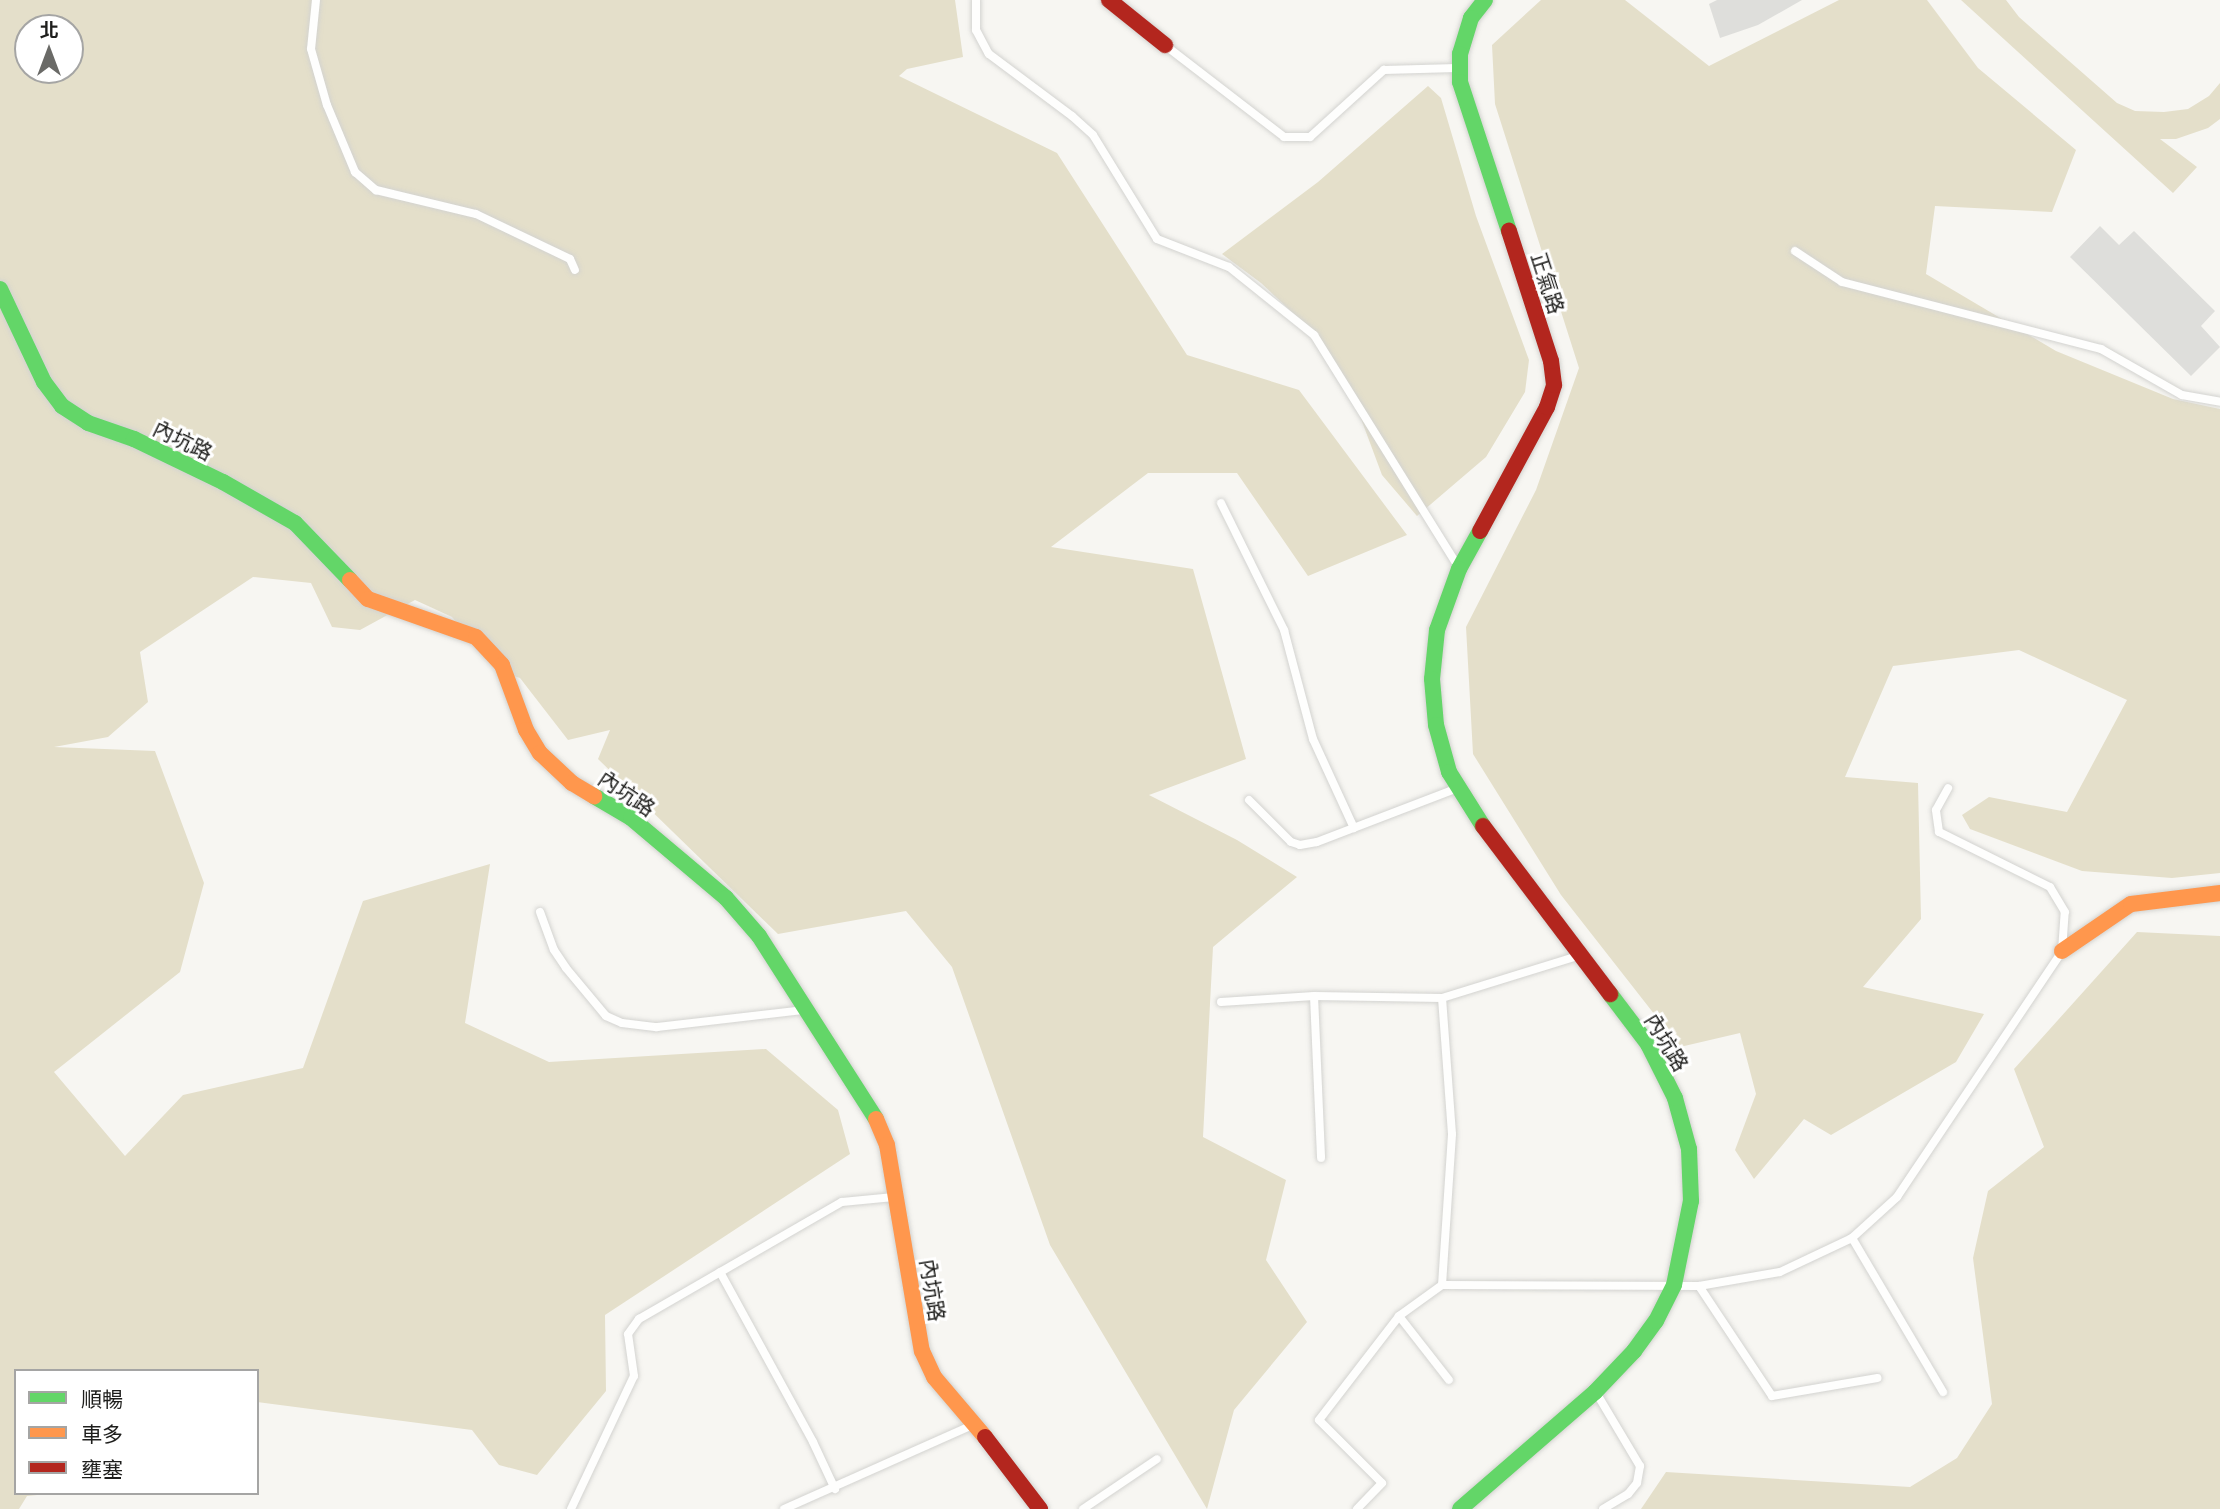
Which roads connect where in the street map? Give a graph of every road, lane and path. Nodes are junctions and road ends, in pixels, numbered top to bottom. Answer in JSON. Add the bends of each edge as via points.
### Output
{"nodes":[{"id":1,"x":316,"y":0,"type":"edge"},
{"id":2,"x":975,"y":0,"type":"edge"},
{"id":3,"x":1110,"y":0,"type":"edge"},
{"id":4,"x":1485,"y":0,"type":"edge"},
{"id":5,"x":1165,"y":45,"type":"joint"},
{"id":6,"x":1460,"y":68,"type":"junction"},
{"id":7,"x":1795,"y":251,"type":"dead end"},
{"id":8,"x":575,"y":270,"type":"dead end"},
{"id":9,"x":0,"y":289,"type":"edge"},
{"id":10,"x":2220,"y":402,"type":"edge"},
{"id":11,"x":1221,"y":503,"type":"dead end"},
{"id":12,"x":1459,"y":569,"type":"junction"},
{"id":13,"x":1458,"y":788,"type":"junction"},
{"id":14,"x":1948,"y":788,"type":"dead end"},
{"id":15,"x":1249,"y":800,"type":"dead end"},
{"id":16,"x":1353,"y":828,"type":"junction"},
{"id":17,"x":2220,"y":893,"type":"edge"},
{"id":18,"x":540,"y":912,"type":"dead end"},
{"id":19,"x":2062,"y":951,"type":"junction"},
{"id":20,"x":1581,"y":955,"type":"junction"},
{"id":21,"x":1314,"y":996,"type":"junction"},
{"id":22,"x":1442,"y":998,"type":"junction"},
{"id":23,"x":1221,"y":1002,"type":"dead end"},
{"id":24,"x":810,"y":1009,"type":"junction"},
{"id":25,"x":1321,"y":1158,"type":"dead end"},
{"id":26,"x":897,"y":1197,"type":"junction"},
{"id":27,"x":1852,"y":1238,"type":"junction"},
{"id":28,"x":720,"y":1272,"type":"junction"},
{"id":29,"x":1442,"y":1284,"type":"junction"},
{"id":30,"x":1674,"y":1285,"type":"junction"},
{"id":31,"x":1699,"y":1286,"type":"junction"},
{"id":32,"x":1399,"y":1316,"type":"junction"},
{"id":33,"x":1877,"y":1378,"type":"dead end"},
{"id":34,"x":1449,"y":1380,"type":"dead end"},
{"id":35,"x":1595,"y":1392,"type":"junction"},
{"id":36,"x":1943,"y":1392,"type":"dead end"},
{"id":37,"x":976,"y":1424,"type":"junction"},
{"id":38,"x":1157,"y":1459,"type":"dead end"},
{"id":39,"x":835,"y":1489,"type":"junction"},
{"id":40,"x":572,"y":1507,"type":"edge"},
{"id":41,"x":560,"y":1509,"type":"edge"},
{"id":42,"x":784,"y":1509,"type":"edge"},
{"id":43,"x":1040,"y":1509,"type":"edge"},
{"id":44,"x":1083,"y":1509,"type":"edge"},
{"id":45,"x":1357,"y":1509,"type":"edge"},
{"id":46,"x":1460,"y":1509,"type":"edge"},
{"id":47,"x":1603,"y":1509,"type":"edge"}],
"edges":[{"from":1,"to":8,"type":"lane","via":[[311,49],[327,105],[355,172],[376,190],[476,214],[570,259]]},
{"from":2,"to":12,"type":"lane","via":[[976,30],[989,54],[1093,135],[1157,239],[1229,267],[1314,335]]},
{"from":3,"to":5,"type":"street"},
{"from":4,"to":6,"type":"street","name":"正氣路","via":[[1471,18]]},
{"from":5,"to":6,"type":"lane","via":[[1284,137],[1310,137],[1384,70]]},
{"from":6,"to":12,"type":"street","name":"正氣路","via":[[1460,82],[1551,361],[1554,385],[1547,407]]},
{"from":7,"to":10,"type":"lane","via":[[1842,282],[2101,349],[2182,395]]},
{"from":9,"to":24,"type":"street","name":"內坑路","via":[[44,382],[62,406],[295,523],[368,598],[459,629],[488,647],[502,665],[526,730],[540,753],[572,783],[631,818],[726,898]]},
{"from":11,"to":16,"type":"lane","via":[[1284,630],[1313,739]]},
{"from":12,"to":13,"type":"street","name":"內坑路","via":[[1437,630],[1432,679],[1436,725]]},
{"from":13,"to":16,"type":"lane"},
{"from":13,"to":20,"type":"street","name":"內坑路"},
{"from":14,"to":19,"type":"lane","via":[[1936,810],[1939,832],[2050,887],[2065,912]]},
{"from":15,"to":16,"type":"lane","via":[[1300,845]]},
{"from":17,"to":19,"type":"street","via":[[2131,904]]},
{"from":18,"to":24,"type":"lane","via":[[566,968],[606,1016],[622,1023],[657,1027]]},
{"from":19,"to":27,"type":"lane","via":[[1897,1197]]},
{"from":20,"to":22,"type":"lane"},
{"from":20,"to":30,"type":"street","name":"內坑路","via":[[1648,1044],[1675,1098],[1689,1149],[1691,1201]]},
{"from":21,"to":22,"type":"lane"},
{"from":21,"to":23,"type":"lane"},
{"from":21,"to":25,"type":"lane"},
{"from":22,"to":29,"type":"lane","via":[[1452,1134]]},
{"from":24,"to":26,"type":"street","name":"內坑路","via":[[872,1109],[887,1144]]},
{"from":26,"to":28,"type":"lane","via":[[842,1202]]},
{"from":26,"to":37,"type":"street","name":"內坑路","via":[[922,1351],[934,1377]]},
{"from":27,"to":31,"type":"lane","via":[[1780,1272]]},
{"from":27,"to":36,"type":"lane"},
{"from":28,"to":39,"type":"lane"},
{"from":28,"to":40,"type":"lane","via":[[633,1326],[628,1334],[634,1376]]},
{"from":29,"to":30,"type":"lane"},
{"from":29,"to":32,"type":"lane"},
{"from":30,"to":31,"type":"lane"},
{"from":30,"to":35,"type":"street","name":"內坑路","via":[[1649,1331]]},
{"from":31,"to":33,"type":"lane","via":[[1772,1396]]},
{"from":32,"to":34,"type":"lane"},
{"from":32,"to":45,"type":"lane","via":[[1319,1420],[1382,1483]]},
{"from":35,"to":46,"type":"street","name":"內坑路"},
{"from":35,"to":47,"type":"lane","via":[[1640,1466],[1637,1483],[1628,1494]]},
{"from":37,"to":39,"type":"lane"},
{"from":37,"to":43,"type":"street","name":"內坑路"},
{"from":38,"to":44,"type":"lane"},
{"from":39,"to":42,"type":"lane"},
{"from":40,"to":41,"type":"lane"}]}
